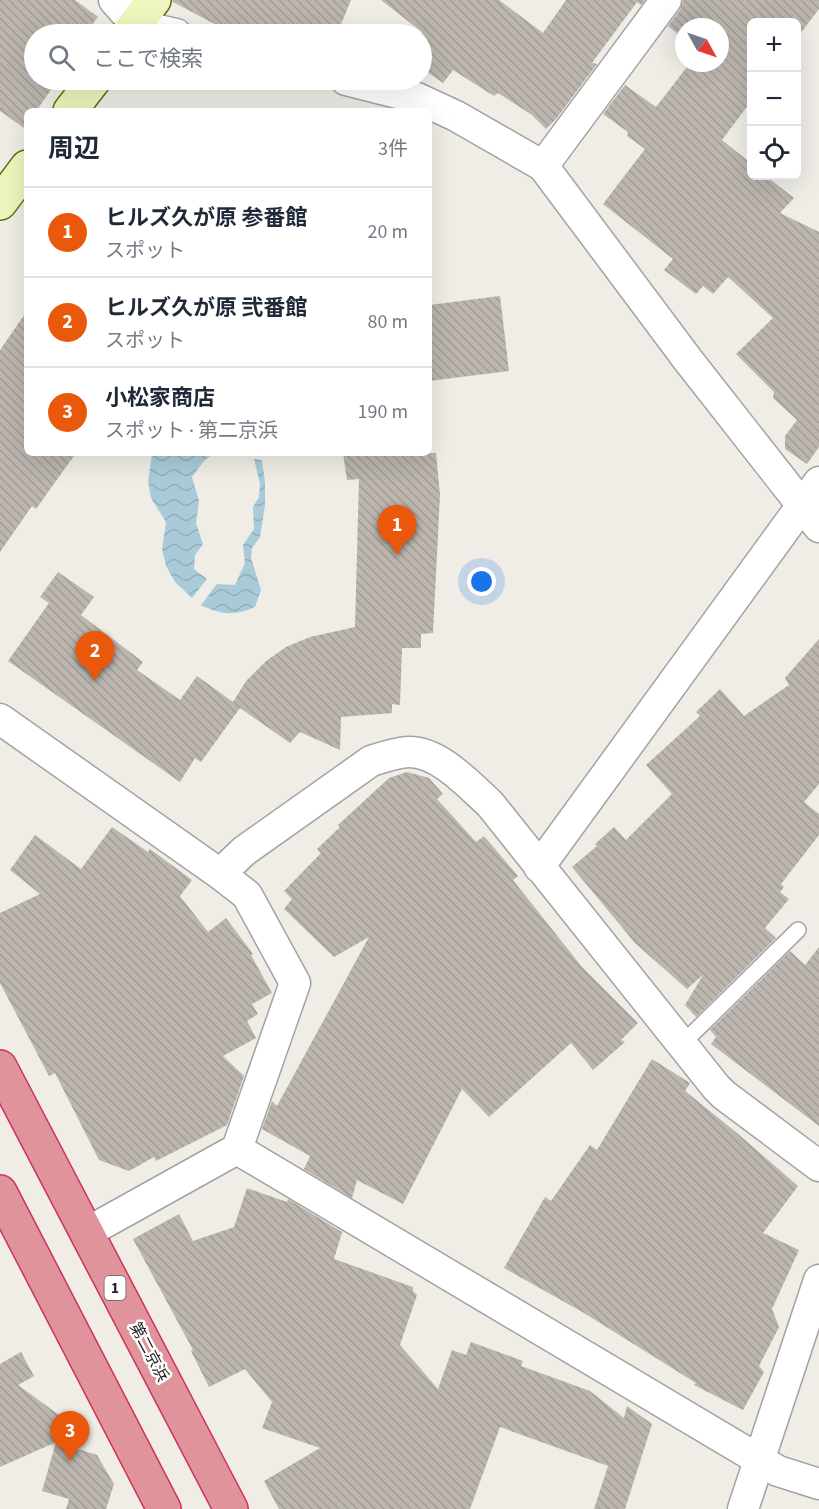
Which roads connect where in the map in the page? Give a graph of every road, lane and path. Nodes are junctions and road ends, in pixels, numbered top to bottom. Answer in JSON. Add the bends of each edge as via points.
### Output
{"nodes":[{"id":1,"x":114,"y":0,"type":"edge"},
{"id":2,"x":666,"y":0,"type":"edge"},
{"id":3,"x":139,"y":20,"type":"edge"},
{"id":4,"x":86,"y":90,"type":"edge"},
{"id":5,"x":385,"y":90,"type":"edge"},
{"id":6,"x":72,"y":108,"type":"edge"},
{"id":7,"x":543,"y":166,"type":"junction"},
{"id":8,"x":24,"y":171,"type":"edge"},
{"id":9,"x":0,"y":203,"type":"edge"},
{"id":10,"x":813,"y":504,"type":"edge"},
{"id":11,"x":0,"y":719,"type":"edge"},
{"id":12,"x":539,"y":867,"type":"junction"},
{"id":13,"x":220,"y":874,"type":"junction"},
{"id":14,"x":798,"y":930,"type":"dead end"},
{"id":15,"x":682,"y":1044,"type":"junction"},
{"id":16,"x":0,"y":1066,"type":"edge"},
{"id":17,"x":237,"y":1149,"type":"junction"},
{"id":18,"x":819,"y":1167,"type":"edge"},
{"id":19,"x":0,"y":1192,"type":"edge"},
{"id":20,"x":86,"y":1233,"type":"junction"},
{"id":21,"x":819,"y":1280,"type":"edge"},
{"id":22,"x":760,"y":1459,"type":"junction"},
{"id":23,"x":819,"y":1484,"type":"edge"},
{"id":24,"x":164,"y":1509,"type":"edge"},
{"id":25,"x":231,"y":1509,"type":"edge"},
{"id":26,"x":743,"y":1509,"type":"edge"}],
"edges":[{"from":1,"to":3,"type":"street"},
{"from":2,"to":7,"type":"street"},
{"from":4,"to":6,"type":"street"},
{"from":5,"to":7,"type":"street","via":[[417,98],[456,116]]},
{"from":7,"to":10,"type":"street","via":[[688,360]]},
{"from":8,"to":9,"type":"street"},
{"from":10,"to":12,"type":"street"},
{"from":11,"to":13,"type":"street"},
{"from":12,"to":13,"type":"street","via":[[490,804],[458,774],[429,757],[410,752],[371,761],[244,851]]},
{"from":12,"to":15,"type":"street"},
{"from":13,"to":17,"type":"street","via":[[247,896],[295,983]]},
{"from":14,"to":15,"type":"lane"},
{"from":15,"to":18,"type":"street","via":[[724,1095]]},
{"from":16,"to":20,"type":"highway","name":"第二京浜","number":"1"},
{"from":17,"to":20,"type":"street"},
{"from":17,"to":22,"type":"street"},
{"from":19,"to":24,"type":"highway"},
{"from":20,"to":25,"type":"highway","name":"第二京浜","number":"1"},
{"from":21,"to":22,"type":"street"},
{"from":22,"to":23,"type":"street","via":[[778,1471]]},
{"from":22,"to":26,"type":"street"}]}
